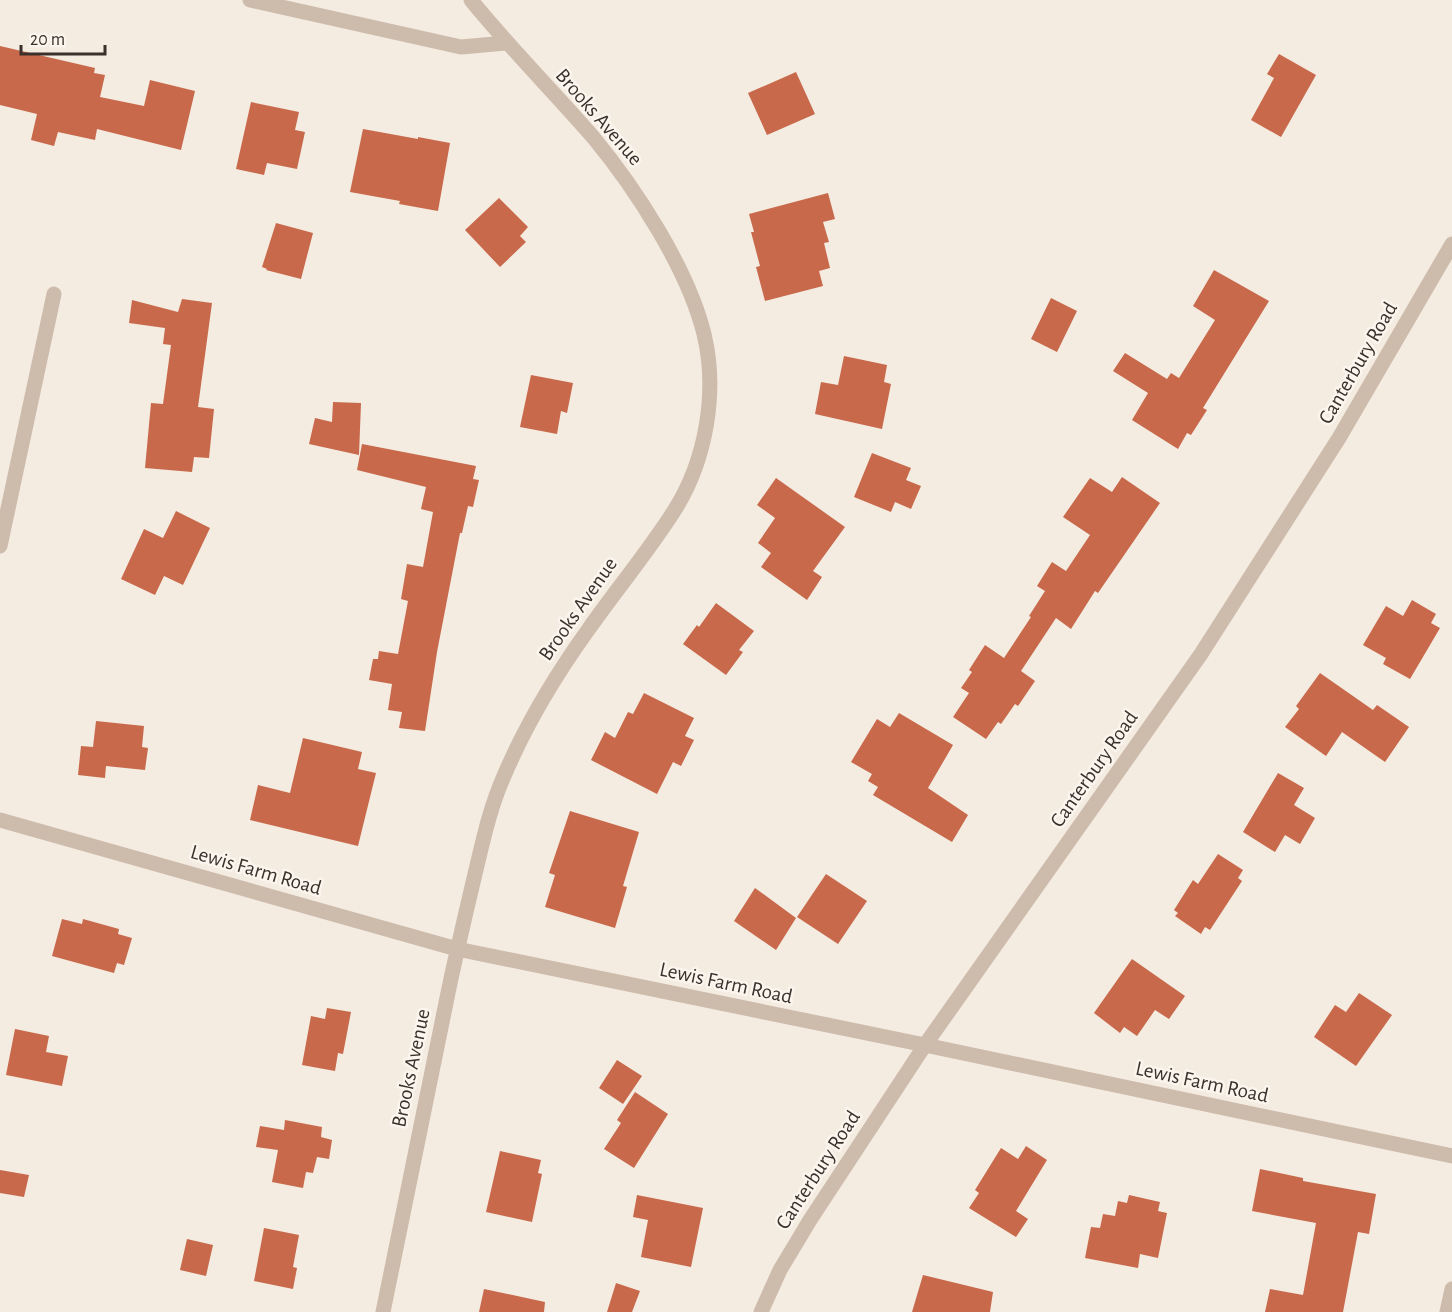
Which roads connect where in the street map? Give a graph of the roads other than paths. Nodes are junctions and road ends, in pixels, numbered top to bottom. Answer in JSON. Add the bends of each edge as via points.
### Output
{"nodes":[{"id":1,"x":250,"y":0,"type":"edge"},
{"id":2,"x":471,"y":0,"type":"edge"},
{"id":3,"x":506,"y":43,"type":"junction"},
{"id":4,"x":1452,"y":244,"type":"edge"},
{"id":5,"x":54,"y":294,"type":"dead end"},
{"id":6,"x":0,"y":546,"type":"edge"},
{"id":7,"x":0,"y":820,"type":"edge"},
{"id":8,"x":457,"y":949,"type":"junction"},
{"id":9,"x":925,"y":1045,"type":"junction"},
{"id":10,"x":1452,"y":1156,"type":"edge"},
{"id":11,"x":1452,"y":1290,"type":"edge"},
{"id":12,"x":382,"y":1312,"type":"edge"},
{"id":13,"x":761,"y":1312,"type":"edge"},
{"id":14,"x":1447,"y":1312,"type":"edge"}],
"edges":[{"from":1,"to":3,"type":"street","via":[[461,47]]},
{"from":2,"to":3,"type":"street","name":"Brooks Avenue"},
{"from":3,"to":8,"type":"street","name":"Brooks Avenue","via":[[593,137],[655,225],[693,302],[704,336],[709,395],[700,451],[675,510],[548,689],[502,778],[489,815]]},
{"from":4,"to":9,"type":"street","name":"Canterbury Road","via":[[1339,438],[1201,654]]},
{"from":5,"to":6,"type":"street"},
{"from":7,"to":8,"type":"street","name":"Lewis Farm Road"},
{"from":8,"to":9,"type":"street","name":"Lewis Farm Road"},
{"from":8,"to":12,"type":"street","name":"Brooks Avenue"},
{"from":9,"to":10,"type":"street","name":"Lewis Farm Road"},
{"from":9,"to":13,"type":"street","name":"Canterbury Road","via":[[810,1220]]},
{"from":11,"to":14,"type":"street"}]}
